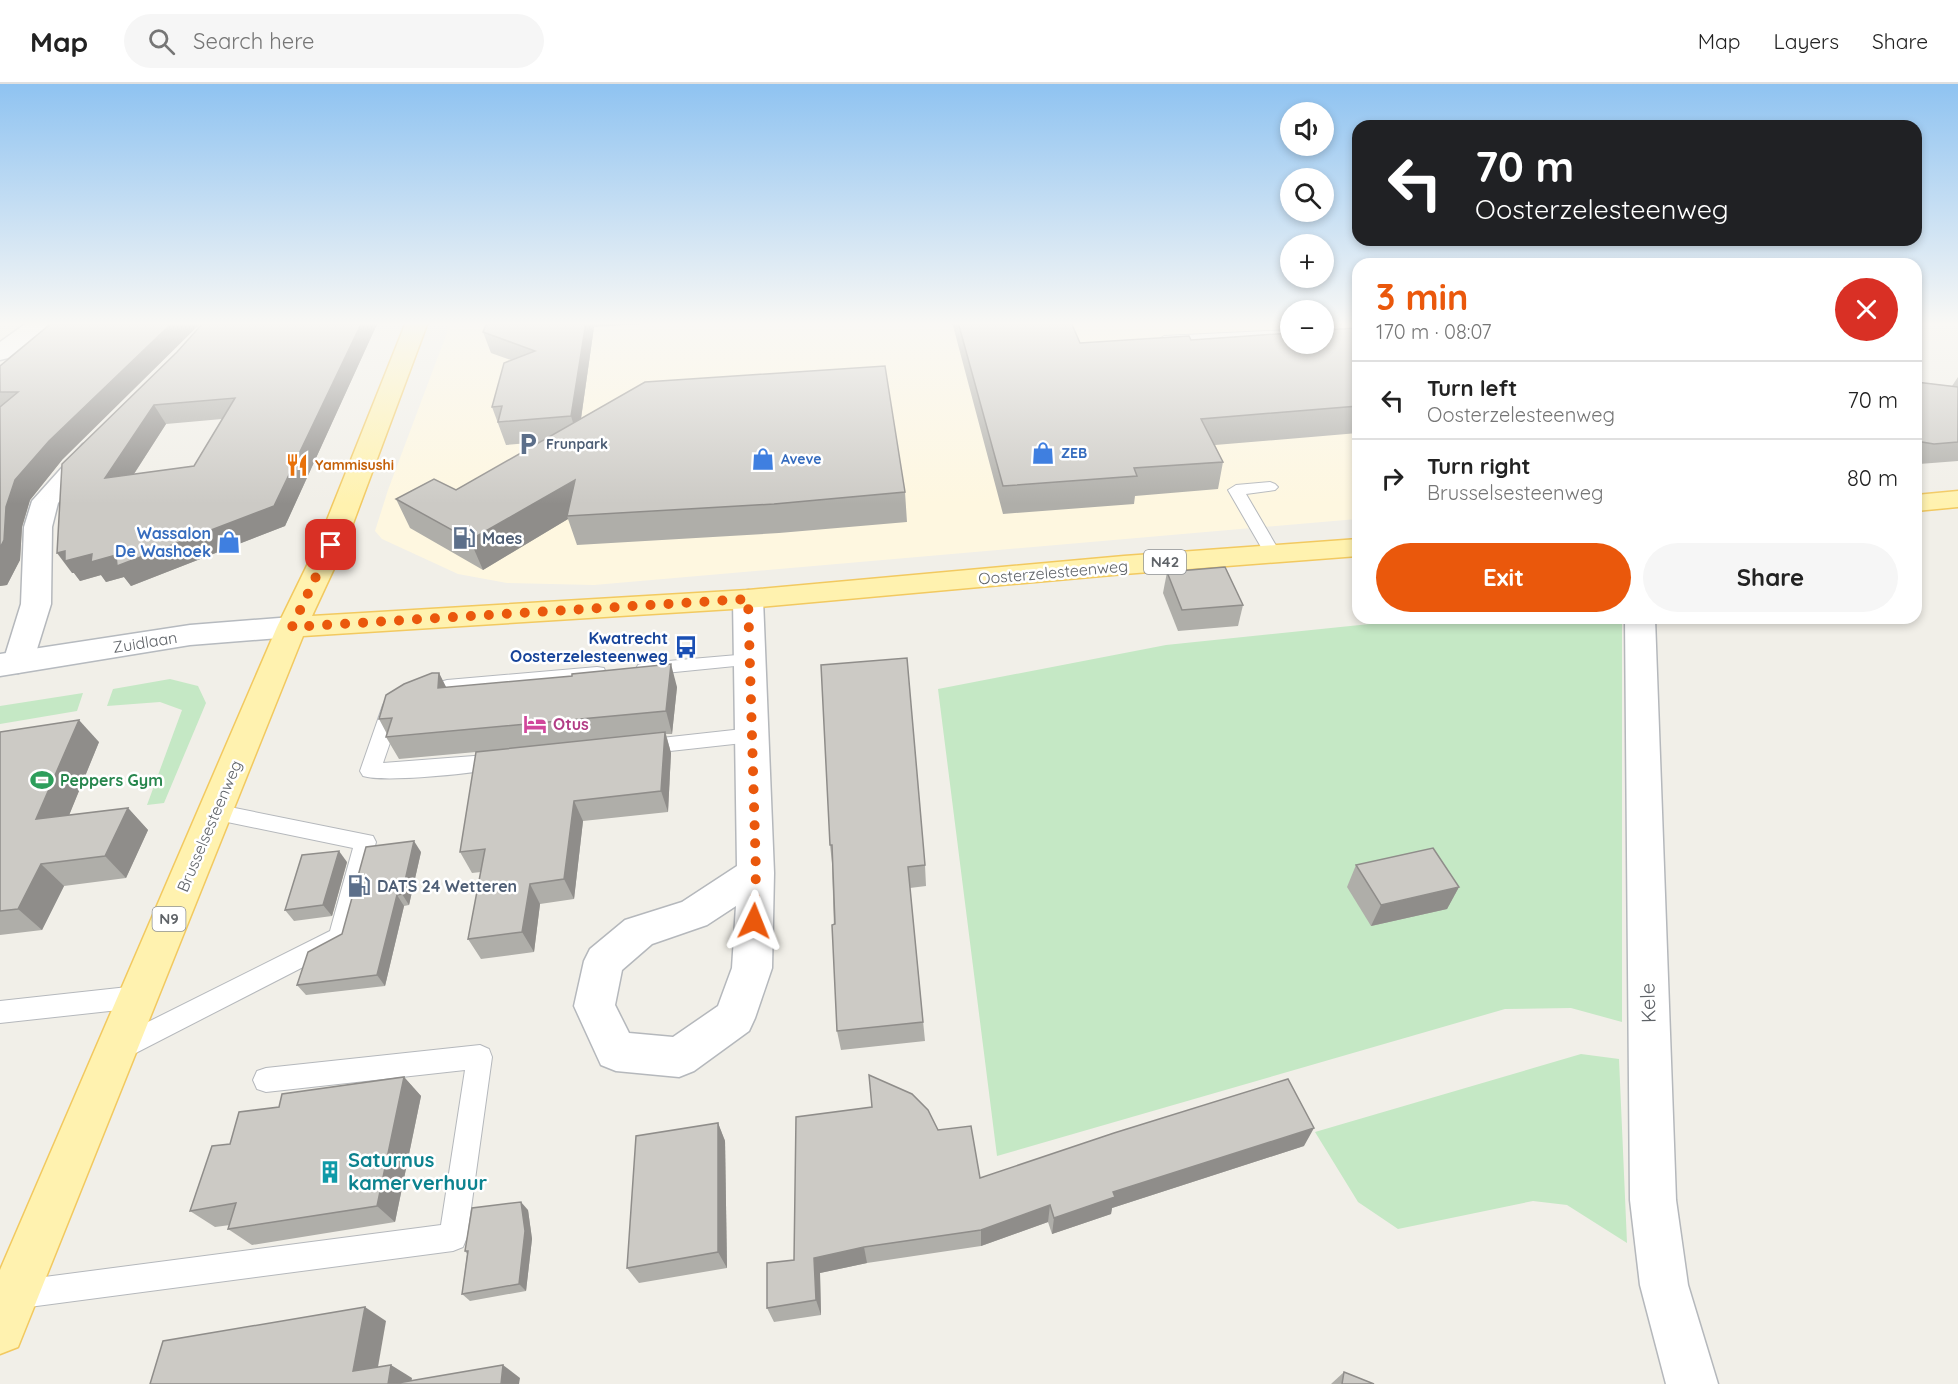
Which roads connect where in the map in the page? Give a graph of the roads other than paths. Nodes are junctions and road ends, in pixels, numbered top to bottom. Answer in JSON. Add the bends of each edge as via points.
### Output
{"nodes":[{"id":1,"x":394,"y":383,"type":"edge"},
{"id":2,"x":107,"y":435,"type":"edge"},
{"id":3,"x":1270,"y":487,"type":"dead end"},
{"id":4,"x":1958,"y":500,"type":"edge"},
{"id":5,"x":1922,"y":503,"type":"edge"},
{"id":6,"x":1352,"y":548,"type":"edge"},
{"id":7,"x":1274,"y":554,"type":"junction"},
{"id":8,"x":748,"y":599,"type":"junction"},
{"id":9,"x":1640,"y":624,"type":"edge"},
{"id":10,"x":292,"y":627,"type":"junction"},
{"id":11,"x":749,"y":660,"type":"junction"},
{"id":12,"x":9,"y":664,"type":"edge"},
{"id":13,"x":425,"y":689,"type":"edge"},
{"id":14,"x":406,"y":695,"type":"edge"},
{"id":15,"x":752,"y":735,"type":"junction"},
{"id":16,"x":623,"y":748,"type":"edge"},
{"id":17,"x":518,"y":759,"type":"edge"},
{"id":18,"x":214,"y":812,"type":"junction"},
{"id":19,"x":756,"y":873,"type":"junction"},
{"id":20,"x":137,"y":997,"type":"junction"},
{"id":21,"x":0,"y":1012,"type":"edge"},
{"id":22,"x":114,"y":1052,"type":"junction"},
{"id":23,"x":266,"y":1080,"type":"dead end"},
{"id":24,"x":7,"y":1312,"type":"edge"},
{"id":25,"x":1692,"y":1384,"type":"edge"}],
"edges":[{"from":1,"to":10,"type":"main road","name":"Brusselsesteenweg","number":"N9","via":[[331,545]]},
{"from":2,"to":12,"type":"street","via":[[45,501],[38,527],[36,604]]},
{"from":3,"to":7,"type":"lane","via":[[1236,490]]},
{"from":4,"to":5,"type":"main road"},
{"from":6,"to":7,"type":"main road","name":"Oosterzelesteenweg","number":"N42"},
{"from":7,"to":8,"type":"main road","name":"Oosterzelesteenweg","number":"N42"},
{"from":8,"to":10,"type":"main road","name":"Oosterzelesteenweg","number":"N42"},
{"from":8,"to":11,"type":"street"},
{"from":9,"to":25,"type":"street","name":"Kele","via":[[1653,1200],[1664,1285]]},
{"from":10,"to":12,"type":"street","name":"Zuidlaan","via":[[189,635]]},
{"from":10,"to":18,"type":"main road","name":"Brusselsesteenweg","number":"N9"},
{"from":11,"to":13,"type":"lane"},
{"from":11,"to":15,"type":"street"},
{"from":14,"to":17,"type":"lane","via":[[391,706],[370,771]]},
{"from":15,"to":16,"type":"lane"},
{"from":15,"to":19,"type":"street"},
{"from":18,"to":20,"type":"main road","name":"Brusselsesteenweg","number":"N9"},
{"from":18,"to":22,"type":"lane","via":[[365,842],[340,937]]},
{"from":19,"to":19,"type":"street","via":[[752,968],[734,1018],[679,1057],[616,1051],[594,1006],[604,961],[639,932],[694,914]]},
{"from":20,"to":21,"type":"lane"},
{"from":20,"to":22,"type":"main road","name":"Brusselsesteenweg","number":"N9"},
{"from":22,"to":24,"type":"main road","name":"Brusselsesteenweg","number":"N9"},
{"from":23,"to":24,"type":"lane","via":[[480,1057],[453,1237]]}]}
